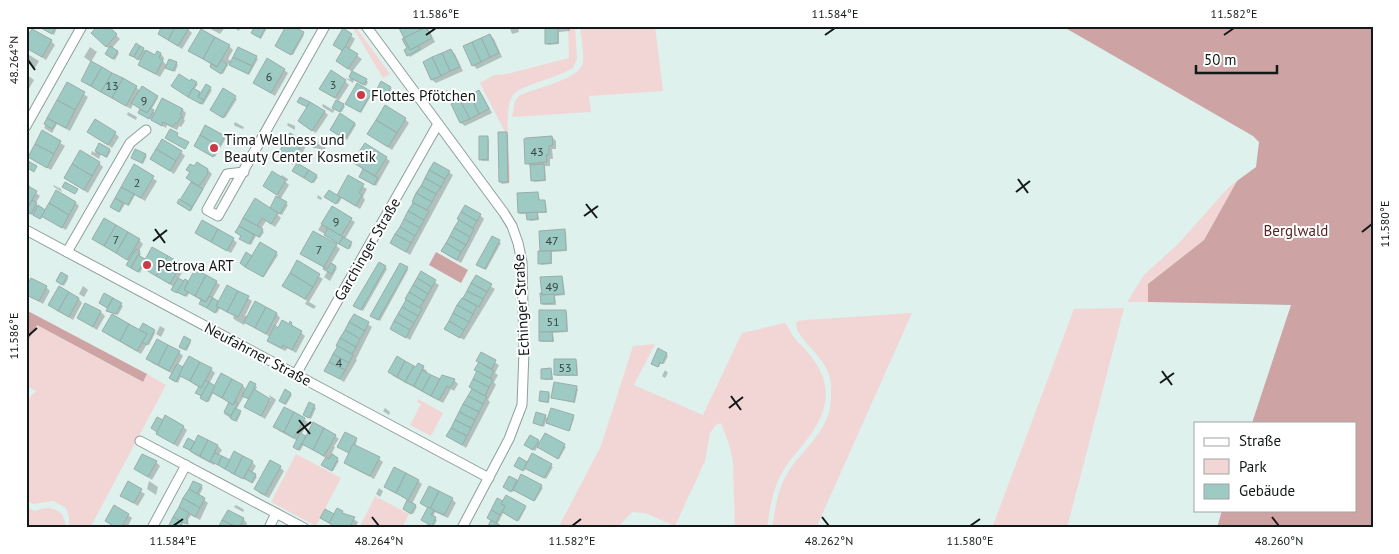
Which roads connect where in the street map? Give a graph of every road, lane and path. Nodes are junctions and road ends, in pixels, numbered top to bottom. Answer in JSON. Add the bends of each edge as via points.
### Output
{"nodes":[{"id":1,"x":82,"y":26,"type":"edge"},
{"id":2,"x":325,"y":26,"type":"edge"},
{"id":3,"x":366,"y":26,"type":"edge"},
{"id":4,"x":438,"y":124,"type":"junction"},
{"id":5,"x":26,"y":126,"type":"edge"},
{"id":6,"x":146,"y":130,"type":"dead end"},
{"id":7,"x":244,"y":172,"type":"junction"},
{"id":8,"x":26,"y":230,"type":"edge"},
{"id":9,"x":67,"y":252,"type":"junction"},
{"id":10,"x":296,"y":374,"type":"junction"},
{"id":11,"x":140,"y":441,"type":"dead end"},
{"id":12,"x":186,"y":465,"type":"junction"},
{"id":13,"x":489,"y":478,"type":"junction"},
{"id":14,"x":276,"y":513,"type":"junction"},
{"id":15,"x":152,"y":528,"type":"edge"},
{"id":16,"x":269,"y":528,"type":"edge"},
{"id":17,"x":304,"y":528,"type":"edge"},
{"id":18,"x":462,"y":528,"type":"edge"}],
"edges":[{"from":1,"to":5,"type":"street"},
{"from":2,"to":7,"type":"street"},
{"from":3,"to":4,"type":"street","name":"Echinger Straße"},
{"from":4,"to":10,"type":"street","name":"Garchinger Straße"},
{"from":4,"to":13,"type":"street","name":"Echinger Straße","via":[[512,226],[522,262],[522,405]]},
{"from":6,"to":9,"type":"street","via":[[130,143]]},
{"from":7,"to":7,"type":"street","via":[[218,216],[207,210],[227,174]]},
{"from":8,"to":9,"type":"street","name":"Neufahrner Straße"},
{"from":9,"to":10,"type":"street","name":"Neufahrner Straße"},
{"from":10,"to":13,"type":"street","name":"Neufahrner Straße"},
{"from":11,"to":12,"type":"street"},
{"from":12,"to":14,"type":"street"},
{"from":12,"to":15,"type":"street"},
{"from":13,"to":18,"type":"street","name":"Echinger Straße"},
{"from":14,"to":16,"type":"street"},
{"from":14,"to":17,"type":"street"}]}
